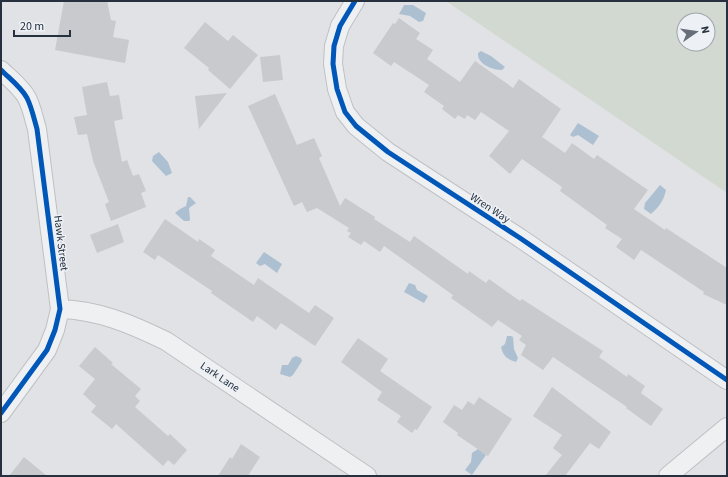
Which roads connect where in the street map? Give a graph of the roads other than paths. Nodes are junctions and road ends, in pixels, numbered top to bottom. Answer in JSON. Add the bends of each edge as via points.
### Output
{"nodes":[{"id":1,"x":355,"y":1,"type":"edge"},
{"id":2,"x":1,"y":70,"type":"edge"},
{"id":3,"x":60,"y":309,"type":"junction"},
{"id":4,"x":727,"y":380,"type":"edge"},
{"id":5,"x":1,"y":413,"type":"edge"},
{"id":6,"x":727,"y":428,"type":"edge"},
{"id":7,"x":367,"y":476,"type":"edge"},
{"id":8,"x":668,"y":476,"type":"edge"}],
"edges":[{"from":1,"to":4,"type":"street","name":"Wren Way","via":[[340,26],[334,46],[333,64],[337,89],[345,112],[356,126],[388,152],[520,238]]},
{"from":2,"to":3,"type":"street","name":"Hawk Street","via":[[27,99],[37,129]]},
{"from":3,"to":5,"type":"street","name":"Hawk Street","via":[[47,350]]},
{"from":3,"to":7,"type":"street","name":"Lark Lane","via":[[80,310],[112,317],[166,341]]},
{"from":6,"to":8,"type":"street"}]}
